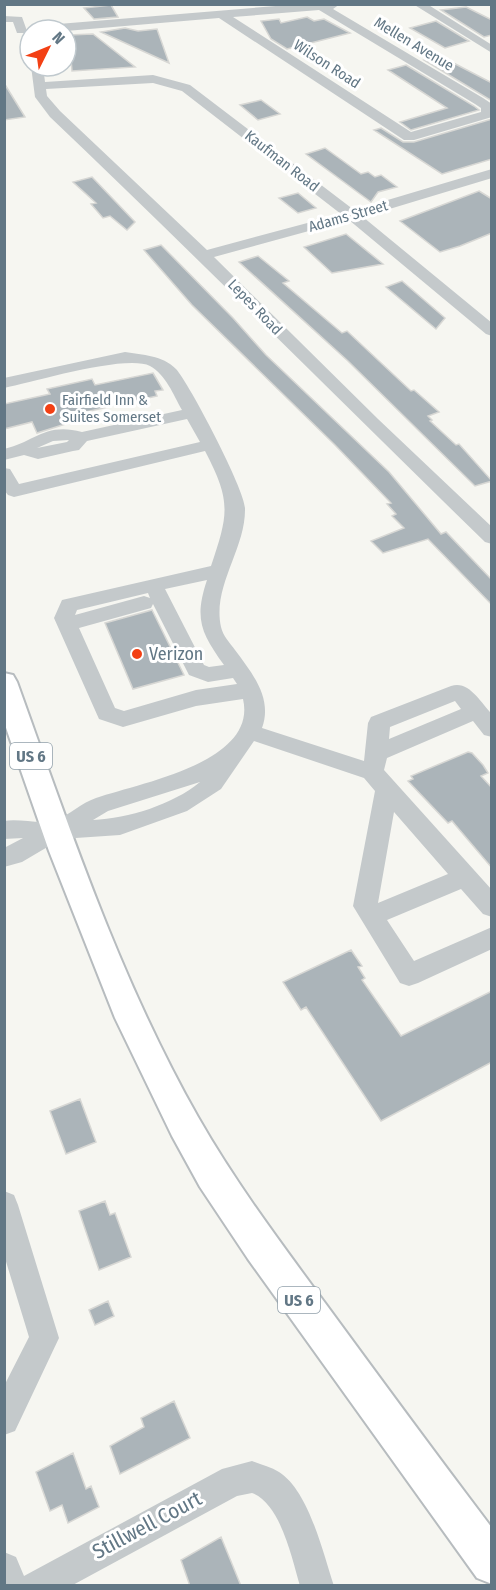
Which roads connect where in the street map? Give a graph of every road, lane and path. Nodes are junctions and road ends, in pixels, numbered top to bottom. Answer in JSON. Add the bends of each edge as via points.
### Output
{"nodes":[{"id":1,"x":347,"y":4,"type":"edge"},
{"id":2,"x":418,"y":4,"type":"edge"},
{"id":3,"x":321,"y":6,"type":"junction"},
{"id":4,"x":249,"y":8,"type":"edge"},
{"id":5,"x":222,"y":14,"type":"junction"},
{"id":6,"x":78,"y":26,"type":"edge"},
{"id":7,"x":492,"y":50,"type":"edge"},
{"id":8,"x":38,"y":78,"type":"edge"},
{"id":9,"x":39,"y":86,"type":"junction"},
{"id":10,"x":416,"y":136,"type":"joint"},
{"id":11,"x":489,"y":176,"type":"edge"},
{"id":12,"x":352,"y":215,"type":"junction"},
{"id":13,"x":204,"y":255,"type":"junction"},
{"id":14,"x":492,"y":331,"type":"edge"},
{"id":15,"x":4,"y":383,"type":"edge"},
{"id":16,"x":191,"y":413,"type":"junction"},
{"id":17,"x":208,"y":445,"type":"junction"},
{"id":18,"x":4,"y":454,"type":"edge"},
{"id":19,"x":4,"y":473,"type":"edge"},
{"id":20,"x":483,"y":519,"type":"edge"},
{"id":21,"x":492,"y":538,"type":"edge"},
{"id":22,"x":221,"y":570,"type":"junction"},
{"id":23,"x":154,"y":586,"type":"junction"},
{"id":24,"x":164,"y":604,"type":"junction"},
{"id":25,"x":67,"y":624,"type":"junction"},
{"id":26,"x":237,"y":670,"type":"junction"},
{"id":27,"x":4,"y":682,"type":"edge"},
{"id":28,"x":251,"y":690,"type":"junction"},
{"id":29,"x":492,"y":729,"type":"edge"},
{"id":30,"x":251,"y":732,"type":"junction"},
{"id":31,"x":379,"y":771,"type":"junction"},
{"id":32,"x":58,"y":829,"type":"junction"},
{"id":33,"x":4,"y":830,"type":"edge"},
{"id":34,"x":4,"y":858,"type":"edge"},
{"id":35,"x":465,"y":877,"type":"junction"},
{"id":36,"x":492,"y":907,"type":"edge"},
{"id":37,"x":371,"y":916,"type":"junction"},
{"id":38,"x":492,"y":937,"type":"edge"},
{"id":39,"x":4,"y":1205,"type":"edge"},
{"id":40,"x":11,"y":1248,"type":"edge"},
{"id":41,"x":4,"y":1420,"type":"edge"},
{"id":42,"x":492,"y":1563,"type":"edge"},
{"id":43,"x":4,"y":1569,"type":"edge"},
{"id":44,"x":11,"y":1586,"type":"edge"},
{"id":45,"x":36,"y":1586,"type":"edge"},
{"id":46,"x":317,"y":1586,"type":"edge"}],
"edges":[{"from":1,"to":3,"type":"street"},
{"from":2,"to":7,"type":"street"},
{"from":3,"to":4,"type":"street"},
{"from":3,"to":10,"type":"street","name":"Mellen Avenue","via":[[479,101],[489,111],[480,118]]},
{"from":4,"to":5,"type":"street"},
{"from":5,"to":6,"type":"street"},
{"from":5,"to":10,"type":"street","name":"Wilson Road","via":[[401,133]]},
{"from":8,"to":9,"type":"street","name":"Lepes Road"},
{"from":9,"to":12,"type":"street","name":"Kaufman Road","via":[[153,79],[177,84]]},
{"from":9,"to":13,"type":"street","name":"Lepes Road","via":[[41,97],[56,114]]},
{"from":11,"to":12,"type":"street","name":"Adams Street"},
{"from":12,"to":13,"type":"street","name":"Adams Street"},
{"from":12,"to":14,"type":"street","name":"Kaufman Road"},
{"from":13,"to":20,"type":"street","name":"Lepes Road","via":[[275,328]]},
{"from":15,"to":16,"type":"street","via":[[125,357],[143,358],[159,363],[170,373]]},
{"from":16,"to":17,"type":"street"},
{"from":16,"to":18,"type":"street","via":[[81,437],[74,446],[38,454],[24,450]]},
{"from":17,"to":19,"type":"street","via":[[14,491]]},
{"from":17,"to":22,"type":"street","via":[[230,482],[236,504]]},
{"from":20,"to":21,"type":"street","name":"Lepes Road"},
{"from":22,"to":23,"type":"street"},
{"from":22,"to":26,"type":"street","via":[[211,608],[211,627]]},
{"from":23,"to":24,"type":"street"},
{"from":23,"to":25,"type":"street","via":[[69,605],[64,618]]},
{"from":24,"to":25,"type":"street","via":[[150,602]]},
{"from":24,"to":26,"type":"street","via":[[196,670],[207,675]]},
{"from":25,"to":28,"type":"street","via":[[107,713],[123,719],[196,698]]},
{"from":26,"to":28,"type":"street"},
{"from":27,"to":32,"type":"main road","number":"US 6"},
{"from":28,"to":30,"type":"street","via":[[258,712]]},
{"from":29,"to":31,"type":"street","via":[[476,711]]},
{"from":30,"to":31,"type":"street"},
{"from":30,"to":32,"type":"street","via":[[213,783],[194,798],[110,828]]},
{"from":31,"to":35,"type":"street"},
{"from":31,"to":37,"type":"street","via":[[365,906]]},
{"from":32,"to":33,"type":"street"},
{"from":32,"to":34,"type":"street"},
{"from":32,"to":42,"type":"main road","number":"US 6","via":[[109,968],[185,1128],[282,1276]]},
{"from":35,"to":36,"type":"street"},
{"from":35,"to":37,"type":"street"},
{"from":37,"to":38,"type":"street","via":[[409,975]]},
{"from":39,"to":40,"type":"street"},
{"from":40,"to":41,"type":"street","via":[[44,1338]]},
{"from":43,"to":44,"type":"street"},
{"from":45,"to":46,"type":"street","name":"Stillwell Court","via":[[233,1480],[246,1477],[274,1487],[285,1499]]}]}
